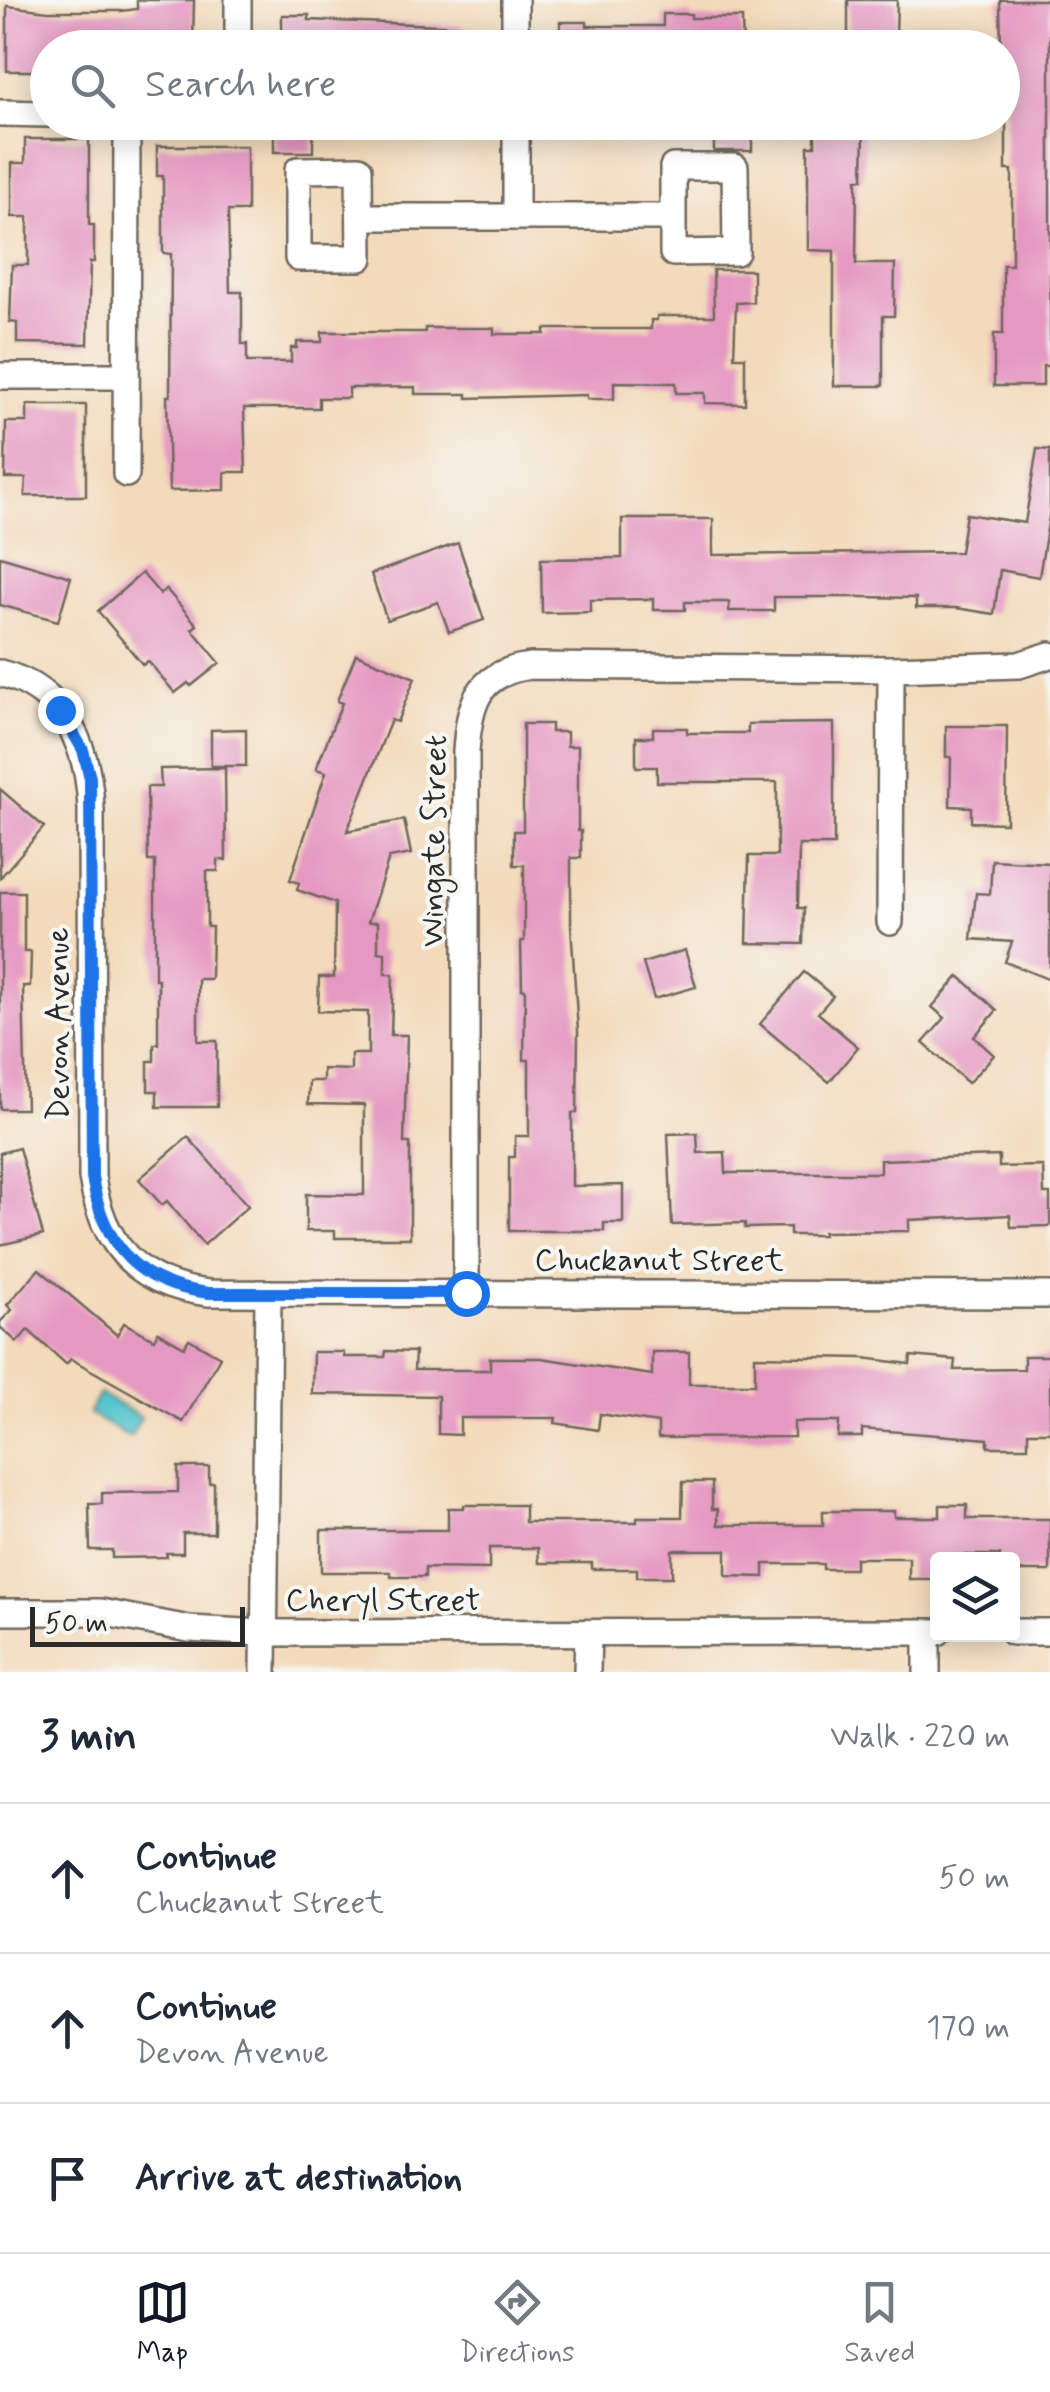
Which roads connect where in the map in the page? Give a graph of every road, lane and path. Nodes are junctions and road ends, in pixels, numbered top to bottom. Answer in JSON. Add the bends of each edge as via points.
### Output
{"nodes":[{"id":1,"x":238,"y":0,"type":"edge"},
{"id":2,"x":515,"y":0,"type":"edge"},
{"id":3,"x":238,"y":30,"type":"edge"},
{"id":4,"x":516,"y":30,"type":"edge"},
{"id":5,"x":0,"y":113,"type":"edge"},
{"id":6,"x":30,"y":114,"type":"edge"},
{"id":7,"x":127,"y":140,"type":"edge"},
{"id":8,"x":516,"y":140,"type":"edge"},
{"id":9,"x":360,"y":217,"type":"dead end"},
{"id":10,"x":516,"y":217,"type":"junction"},
{"id":11,"x":674,"y":217,"type":"dead end"},
{"id":12,"x":0,"y":376,"type":"edge"},
{"id":13,"x":126,"y":376,"type":"junction"},
{"id":14,"x":126,"y":474,"type":"dead end"},
{"id":15,"x":1050,"y":655,"type":"edge"},
{"id":16,"x":891,"y":669,"type":"junction"},
{"id":17,"x":0,"y":673,"type":"edge"},
{"id":18,"x":890,"y":922,"type":"dead end"},
{"id":19,"x":268,"y":1293,"type":"junction"},
{"id":20,"x":466,"y":1293,"type":"junction"},
{"id":21,"x":1050,"y":1295,"type":"edge"},
{"id":22,"x":0,"y":1612,"type":"edge"},
{"id":23,"x":930,"y":1632,"type":"edge"},
{"id":24,"x":1020,"y":1632,"type":"edge"},
{"id":25,"x":1050,"y":1632,"type":"edge"},
{"id":26,"x":264,"y":1633,"type":"junction"},
{"id":27,"x":588,"y":1633,"type":"junction"},
{"id":28,"x":931,"y":1642,"type":"edge"},
{"id":29,"x":264,"y":1672,"type":"edge"},
{"id":30,"x":588,"y":1672,"type":"edge"},
{"id":31,"x":928,"y":1672,"type":"edge"}],
"edges":[{"from":1,"to":3,"type":"street"},
{"from":2,"to":4,"type":"street"},
{"from":5,"to":6,"type":"street"},
{"from":7,"to":13,"type":"street"},
{"from":8,"to":10,"type":"street"},
{"from":9,"to":10,"type":"street"},
{"from":10,"to":11,"type":"street"},
{"from":12,"to":13,"type":"street"},
{"from":13,"to":14,"type":"street"},
{"from":15,"to":16,"type":"street","name":"Wingate Street","via":[[1019,665]]},
{"from":16,"to":18,"type":"street"},
{"from":16,"to":20,"type":"street","name":"Wingate Street","via":[[530,666],[507,670],[481,690],[466,752]]},
{"from":17,"to":19,"type":"street","name":"Devon Avenue","via":[[36,689],[60,710],[90,778],[92,1177],[105,1228],[132,1262],[167,1284],[209,1293]]},
{"from":19,"to":20,"type":"street","name":"Chuckanut Street"},
{"from":19,"to":26,"type":"street"},
{"from":20,"to":21,"type":"street","name":"Chuckanut Street"},
{"from":22,"to":26,"type":"street","name":"Cheryl Street","via":[[101,1612],[189,1629]]},
{"from":23,"to":27,"type":"street","name":"Cheryl Street"},
{"from":24,"to":25,"type":"street"},
{"from":26,"to":27,"type":"street","name":"Cheryl Street"},
{"from":26,"to":29,"type":"street"},
{"from":27,"to":30,"type":"street"},
{"from":28,"to":31,"type":"street","name":"Cheryl Street"}]}
